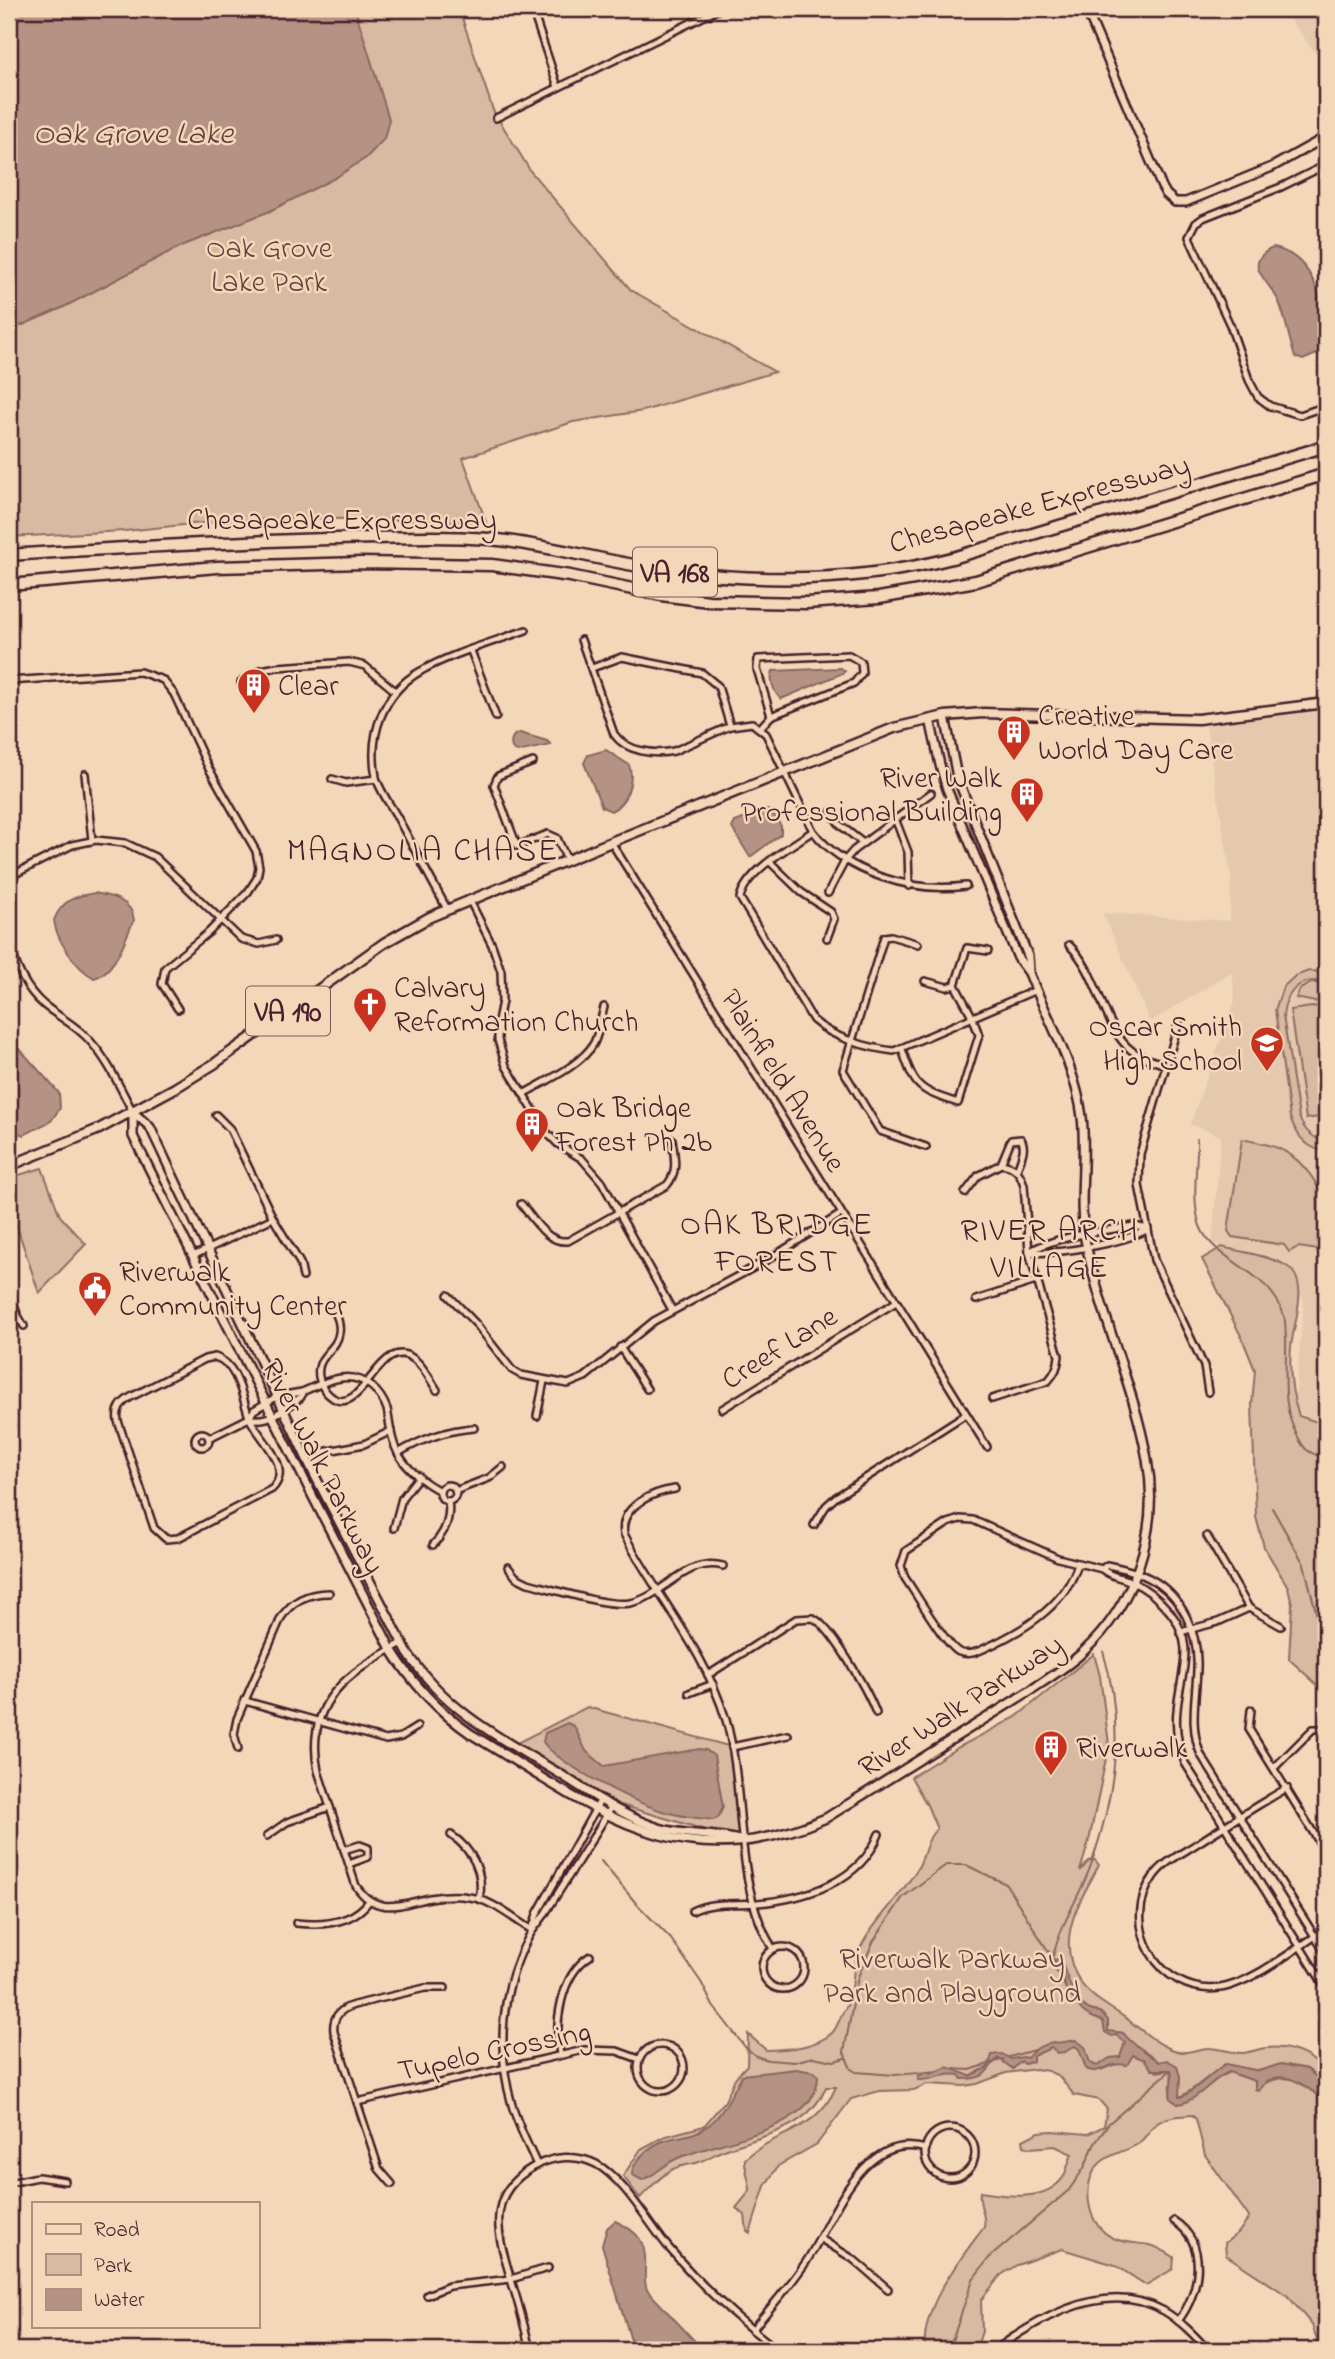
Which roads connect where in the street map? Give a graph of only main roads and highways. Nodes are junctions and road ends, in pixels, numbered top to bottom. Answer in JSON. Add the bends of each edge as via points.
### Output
{"nodes":[{"id":1,"x":1326,"y":446,"type":"edge"},
{"id":2,"x":1326,"y":474,"type":"edge"},
{"id":3,"x":9,"y":555,"type":"edge"},
{"id":4,"x":9,"y":584,"type":"edge"},
{"id":5,"x":1326,"y":703,"type":"edge"},
{"id":6,"x":9,"y":1166,"type":"edge"}],
"edges":[{"from":1,"to":3,"type":"highway","name":"Chesapeake Expressway","number":"VA 168","via":[[926,565],[820,579],[670,571],[557,548],[427,537],[264,540]]},
{"from":2,"to":4,"type":"highway","name":"Chesapeake Expressway","number":"VA 168","via":[[976,581],[879,598],[806,603],[709,601],[492,565],[217,567]]},
{"from":5,"to":6,"type":"main road","number":"VA 190","via":[[1164,720],[1008,712],[945,716],[894,728],[447,909],[384,943],[214,1064],[133,1112]]}]}
